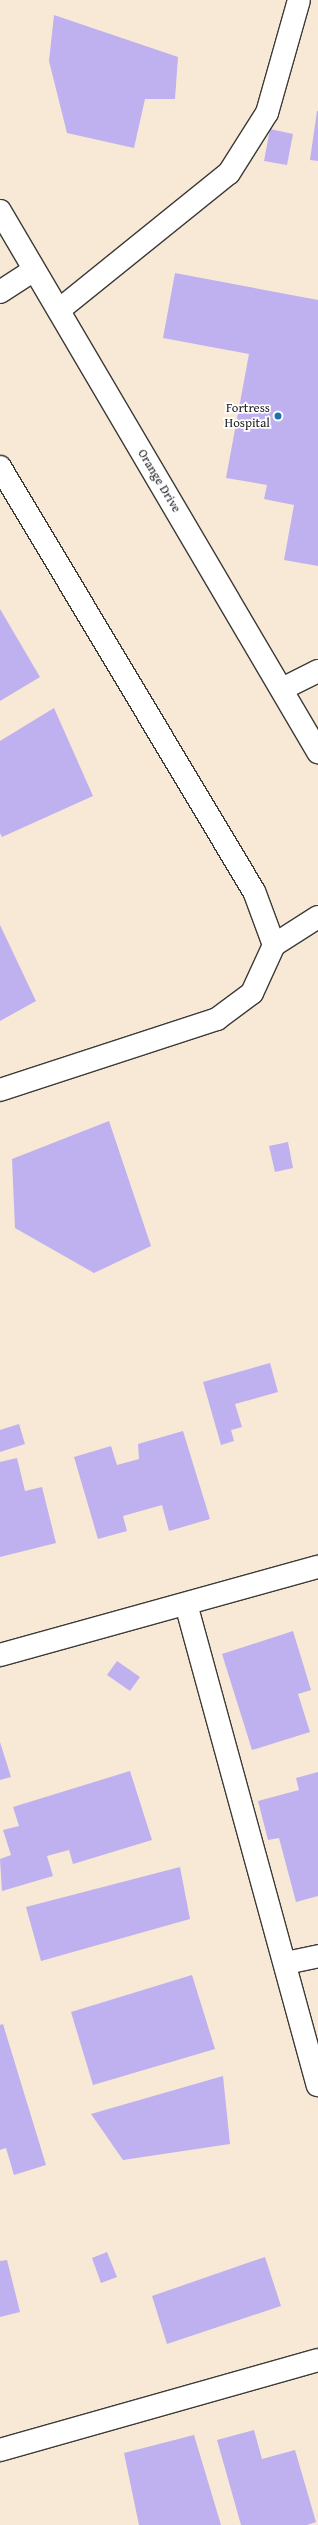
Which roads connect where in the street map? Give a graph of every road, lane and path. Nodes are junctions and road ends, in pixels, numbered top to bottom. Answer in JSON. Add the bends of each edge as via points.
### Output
{"nodes":[{"id":1,"x":299,"y":0,"type":"edge"},
{"id":2,"x":0,"y":211,"type":"edge"},
{"id":3,"x":34,"y":270,"type":"junction"},
{"id":4,"x":0,"y":292,"type":"edge"},
{"id":5,"x":59,"y":310,"type":"junction"},
{"id":6,"x":0,"y":467,"type":"edge"},
{"id":7,"x":318,"y":671,"type":"edge"},
{"id":8,"x":282,"y":689,"type":"junction"},
{"id":9,"x":318,"y":752,"type":"edge"},
{"id":10,"x":318,"y":917,"type":"edge"},
{"id":11,"x":274,"y":945,"type":"junction"},
{"id":12,"x":0,"y":1090,"type":"edge"},
{"id":13,"x":318,"y":1567,"type":"edge"},
{"id":14,"x":186,"y":1604,"type":"junction"},
{"id":15,"x":0,"y":1655,"type":"edge"},
{"id":16,"x":318,"y":1956,"type":"edge"},
{"id":17,"x":286,"y":1963,"type":"junction"},
{"id":18,"x":318,"y":2085,"type":"edge"},
{"id":19,"x":318,"y":2360,"type":"edge"},
{"id":20,"x":0,"y":2450,"type":"edge"}],
"edges":[{"from":1,"to":5,"type":"street","via":[[267,113],[229,173]]},
{"from":2,"to":3,"type":"street","name":"Orange Drive"},
{"from":3,"to":4,"type":"street"},
{"from":3,"to":5,"type":"street","name":"Orange Drive"},
{"from":5,"to":8,"type":"street","name":"Orange Drive"},
{"from":6,"to":11,"type":"street","via":[[254,891]]},
{"from":7,"to":8,"type":"street"},
{"from":8,"to":9,"type":"street","name":"Orange Drive"},
{"from":10,"to":11,"type":"street"},
{"from":11,"to":12,"type":"street","via":[[252,993],[217,1019]]},
{"from":13,"to":14,"type":"street"},
{"from":14,"to":15,"type":"street"},
{"from":14,"to":17,"type":"street"},
{"from":16,"to":17,"type":"street"},
{"from":17,"to":18,"type":"street"},
{"from":19,"to":20,"type":"street"}]}
